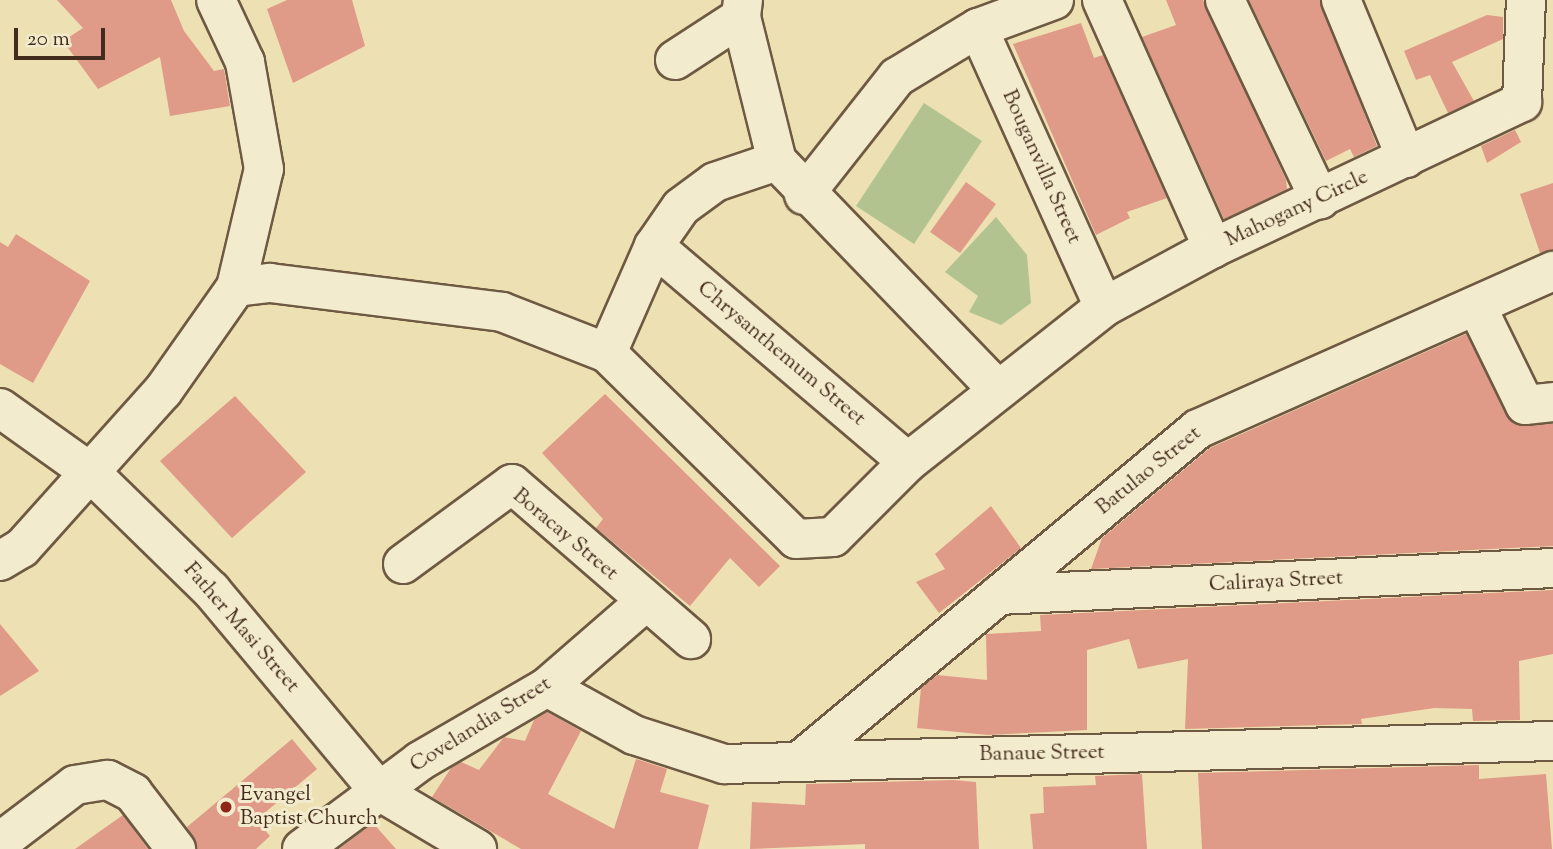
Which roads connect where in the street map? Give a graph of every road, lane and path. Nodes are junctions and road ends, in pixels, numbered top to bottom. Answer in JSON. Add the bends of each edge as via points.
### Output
{"nodes":[{"id":1,"x":216,"y":0,"type":"edge"},
{"id":2,"x":1054,"y":0,"type":"edge"},
{"id":3,"x":1102,"y":0,"type":"edge"},
{"id":4,"x":1225,"y":0,"type":"edge"},
{"id":5,"x":1341,"y":0,"type":"edge"},
{"id":6,"x":1526,"y":0,"type":"edge"},
{"id":7,"x":742,"y":8,"type":"edge"},
{"id":8,"x":978,"y":28,"type":"junction"},
{"id":9,"x":675,"y":60,"type":"dead end"},
{"id":10,"x":1406,"y":158,"type":"junction"},
{"id":11,"x":778,"y":161,"type":"junction"},
{"id":12,"x":804,"y":195,"type":"junction"},
{"id":13,"x":1320,"y":200,"type":"junction"},
{"id":14,"x":654,"y":246,"type":"junction"},
{"id":15,"x":1213,"y":248,"type":"junction"},
{"id":16,"x":1553,"y":271,"type":"edge"},
{"id":17,"x":236,"y":288,"type":"junction"},
{"id":18,"x":1104,"y":307,"type":"junction"},
{"id":19,"x":1476,"y":307,"type":"junction"},
{"id":20,"x":607,"y":353,"type":"junction"},
{"id":21,"x":999,"y":390,"type":"junction"},
{"id":22,"x":1553,"y":402,"type":"edge"},
{"id":23,"x":0,"y":408,"type":"edge"},
{"id":24,"x":908,"y":462,"type":"junction"},
{"id":25,"x":91,"y":473,"type":"junction"},
{"id":26,"x":0,"y":561,"type":"edge"},
{"id":27,"x":403,"y":564,"type":"dead end"},
{"id":28,"x":1553,"y":568,"type":"edge"},
{"id":29,"x":999,"y":595,"type":"junction"},
{"id":30,"x":645,"y":603,"type":"junction"},
{"id":31,"x":691,"y":639,"type":"dead end"},
{"id":32,"x":547,"y":687,"type":"junction"},
{"id":33,"x":1553,"y":741,"type":"edge"},
{"id":34,"x":801,"y":760,"type":"junction"},
{"id":35,"x":379,"y":791,"type":"junction"},
{"id":36,"x":0,"y":842,"type":"edge"},
{"id":37,"x":176,"y":849,"type":"edge"},
{"id":38,"x":302,"y":849,"type":"edge"},
{"id":39,"x":477,"y":849,"type":"edge"}],
"edges":[{"from":1,"to":17,"type":"street","via":[[245,62],[264,169]]},
{"from":2,"to":8,"type":"street"},
{"from":3,"to":15,"type":"street"},
{"from":4,"to":13,"type":"street"},
{"from":5,"to":10,"type":"street"},
{"from":6,"to":10,"type":"street","name":"Mahogany Circle","via":[[1522,102]]},
{"from":7,"to":9,"type":"street"},
{"from":7,"to":11,"type":"street"},
{"from":8,"to":12,"type":"street","via":[[897,78]]},
{"from":8,"to":18,"type":"street","name":"Bouganvilla Street"},
{"from":10,"to":13,"type":"street","name":"Mahogany Circle"},
{"from":11,"to":12,"type":"street"},
{"from":11,"to":14,"type":"street","via":[[715,182],[681,207]]},
{"from":12,"to":21,"type":"street"},
{"from":13,"to":15,"type":"street","name":"Mahogany Circle"},
{"from":14,"to":20,"type":"street"},
{"from":14,"to":24,"type":"street","name":"Chrysanthemum Street"},
{"from":15,"to":18,"type":"street","name":"Mahogany Circle"},
{"from":16,"to":19,"type":"street","name":"Batulao Street"},
{"from":17,"to":20,"type":"street","via":[[270,283],[502,312]]},
{"from":17,"to":25,"type":"street","via":[[163,391]]},
{"from":18,"to":21,"type":"street","name":"Mahogany Circle"},
{"from":19,"to":22,"type":"street","via":[[1525,405]]},
{"from":19,"to":29,"type":"street","name":"Batulao Street","via":[[1198,429]]},
{"from":20,"to":24,"type":"street","name":"Mahogany Circle","via":[[796,539],[833,537]]},
{"from":21,"to":24,"type":"street","name":"Mahogany Circle"},
{"from":23,"to":25,"type":"street","name":"Father Masi Street"},
{"from":25,"to":26,"type":"street","via":[[22,548]]},
{"from":25,"to":35,"type":"street","name":"Father Masi Street","via":[[211,590]]},
{"from":27,"to":30,"type":"street","name":"Boracay Street","via":[[512,485]]},
{"from":28,"to":29,"type":"street","name":"Caliraya Street"},
{"from":29,"to":34,"type":"street","name":"Batulao Street"},
{"from":30,"to":31,"type":"street","name":"Boracay Street"},
{"from":30,"to":32,"type":"street","name":"Covelandia Street"},
{"from":32,"to":34,"type":"street","name":"Banaue Street","via":[[634,735],[724,764]]},
{"from":32,"to":35,"type":"street","name":"Covelandia Street","via":[[420,761]]},
{"from":33,"to":34,"type":"street","name":"Banaue Street"},
{"from":35,"to":38,"type":"street","name":"Covelandia Street"},
{"from":35,"to":39,"type":"street","name":"Father Masi Street"},
{"from":36,"to":37,"type":"street","via":[[75,785],[108,780],[133,793]]}]}
